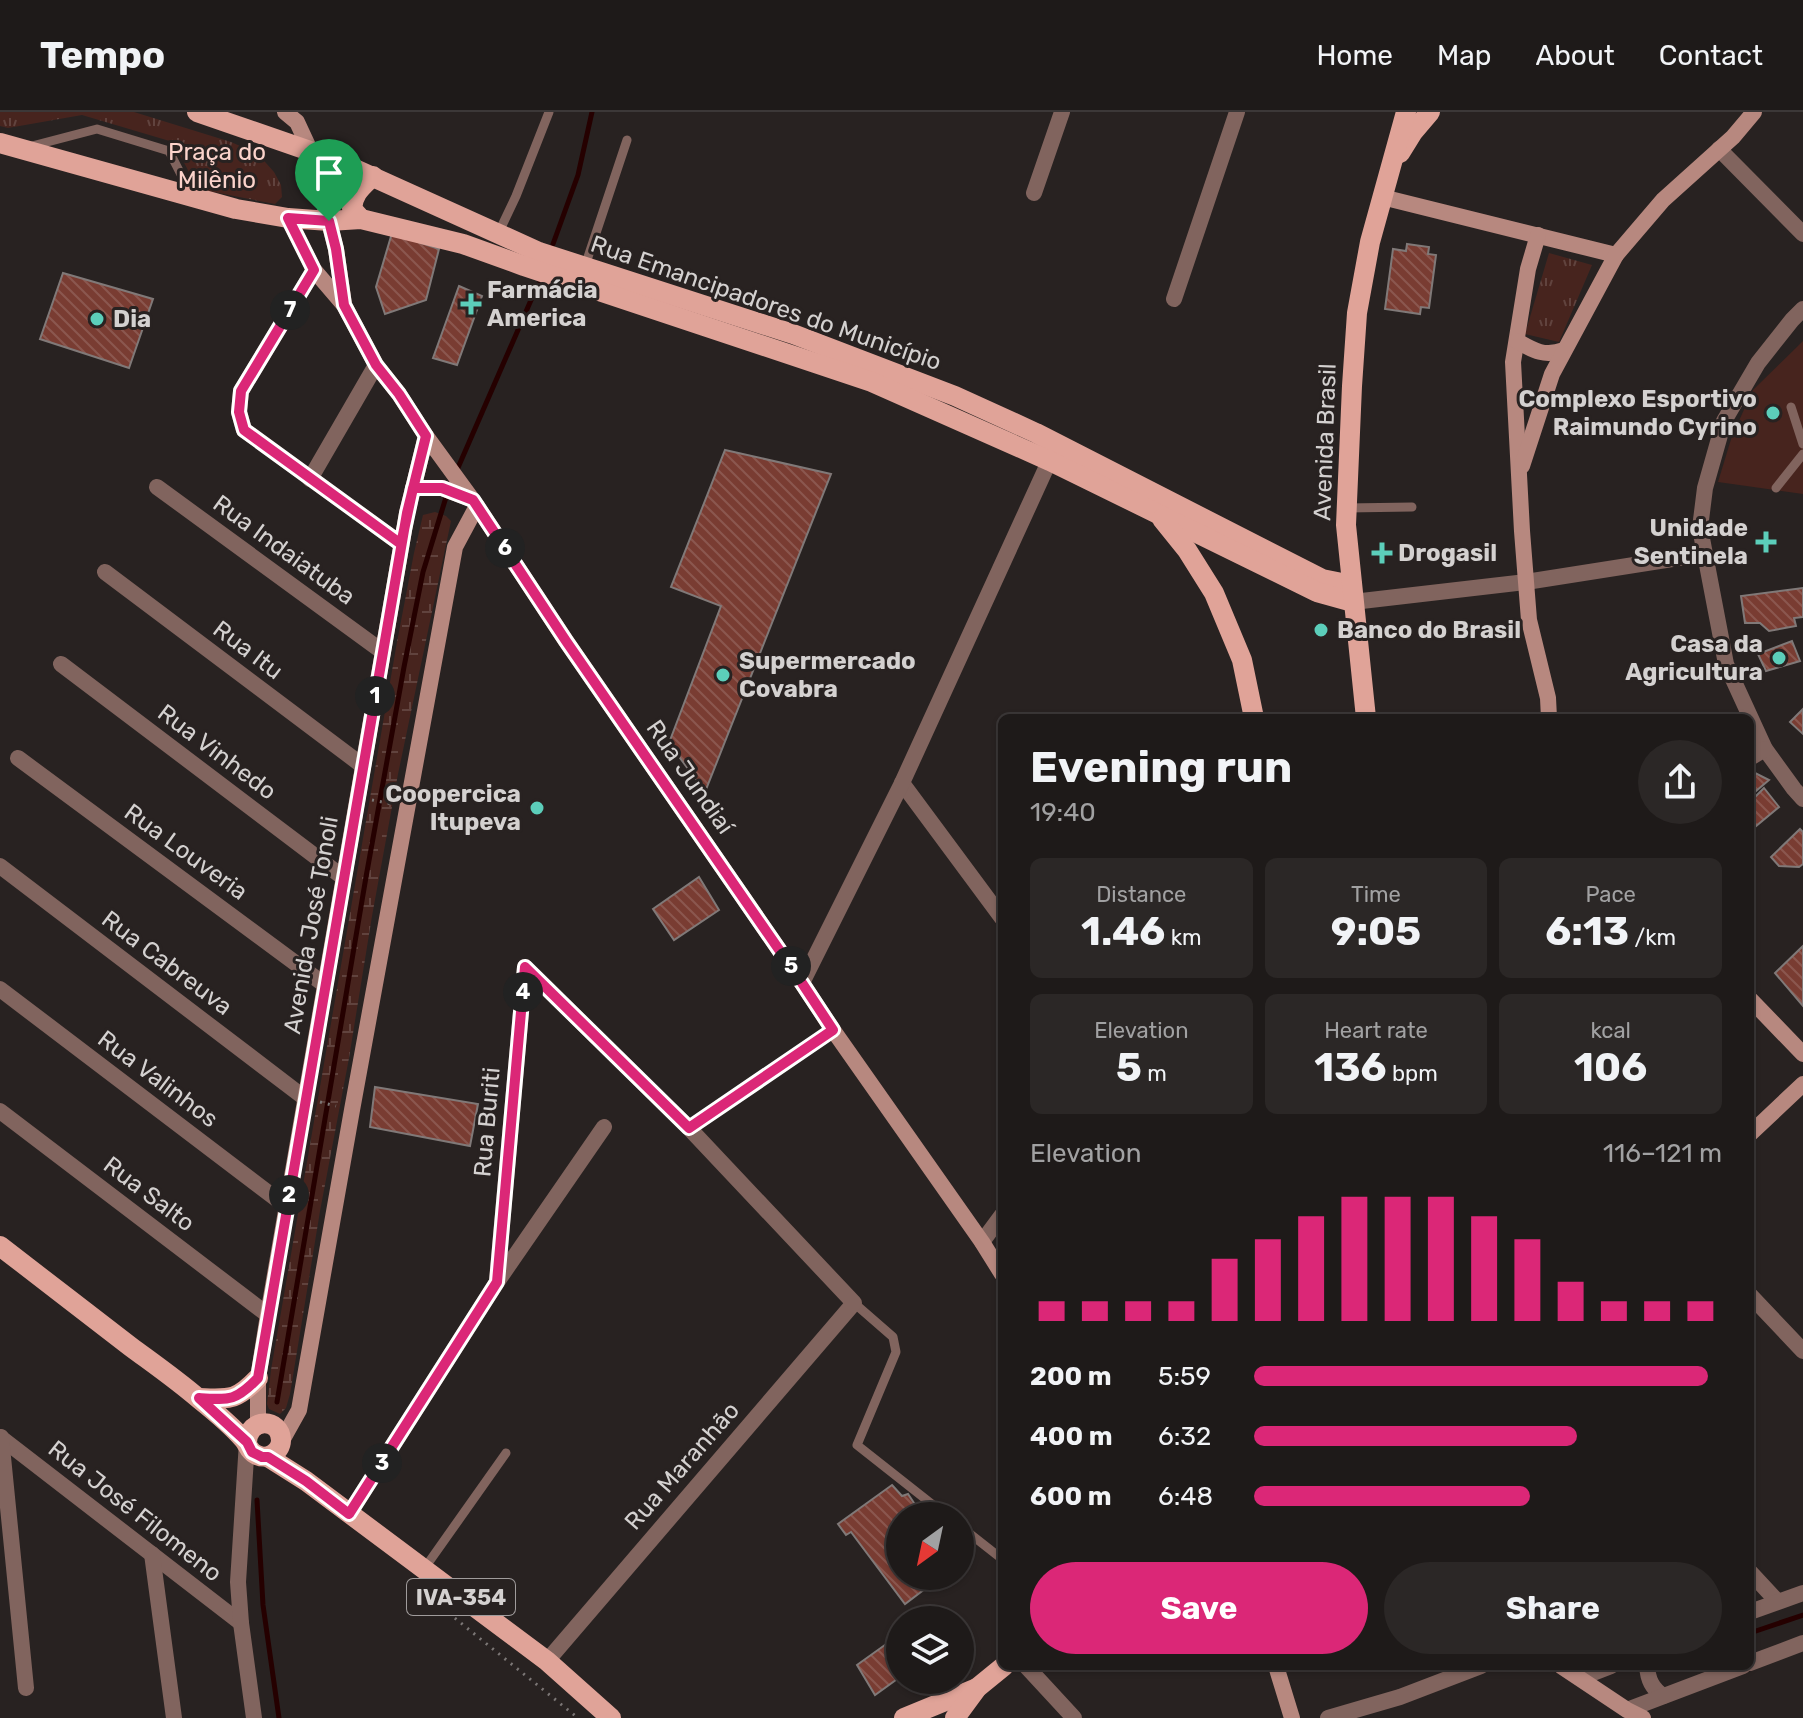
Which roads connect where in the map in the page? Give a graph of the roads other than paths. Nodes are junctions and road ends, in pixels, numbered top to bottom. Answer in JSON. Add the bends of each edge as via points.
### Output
{"nodes":[{"id":1,"x":197,"y":112,"type":"edge"},
{"id":2,"x":285,"y":112,"type":"edge"},
{"id":3,"x":549,"y":112,"type":"edge"},
{"id":4,"x":1062,"y":112,"type":"edge"},
{"id":5,"x":1237,"y":112,"type":"edge"},
{"id":6,"x":1406,"y":112,"type":"edge"},
{"id":7,"x":1430,"y":112,"type":"edge"},
{"id":8,"x":1754,"y":112,"type":"edge"},
{"id":9,"x":627,"y":140,"type":"dead end"},
{"id":10,"x":0,"y":143,"type":"edge"},
{"id":11,"x":21,"y":149,"type":"junction"},
{"id":12,"x":1719,"y":149,"type":"junction"},
{"id":13,"x":310,"y":150,"type":"junction"},
{"id":14,"x":1390,"y":170,"type":"junction"},
{"id":15,"x":373,"y":176,"type":"junction"},
{"id":16,"x":1034,"y":193,"type":"dead end"},
{"id":17,"x":1382,"y":197,"type":"junction"},
{"id":18,"x":193,"y":198,"type":"junction"},
{"id":19,"x":288,"y":218,"type":"junction"},
{"id":20,"x":361,"y":219,"type":"junction"},
{"id":21,"x":329,"y":221,"type":"junction"},
{"id":22,"x":498,"y":234,"type":"junction"},
{"id":23,"x":1803,"y":234,"type":"edge"},
{"id":24,"x":1538,"y":235,"type":"junction"},
{"id":25,"x":463,"y":244,"type":"junction"},
{"id":26,"x":1616,"y":255,"type":"junction"},
{"id":27,"x":584,"y":267,"type":"junction"},
{"id":28,"x":314,"y":270,"type":"junction"},
{"id":29,"x":1174,"y":299,"type":"dead end"},
{"id":30,"x":344,"y":305,"type":"junction"},
{"id":31,"x":1803,"y":309,"type":"edge"},
{"id":32,"x":1517,"y":341,"type":"junction"},
{"id":33,"x":1564,"y":350,"type":"junction"},
{"id":34,"x":376,"y":365,"type":"junction"},
{"id":35,"x":1791,"y":407,"type":"dead end"},
{"id":36,"x":426,"y":436,"type":"junction"},
{"id":37,"x":1803,"y":444,"type":"edge"},
{"id":38,"x":1054,"y":452,"type":"junction"},
{"id":39,"x":1803,"y":454,"type":"edge"},
{"id":40,"x":1519,"y":475,"type":"junction"},
{"id":41,"x":310,"y":479,"type":"junction"},
{"id":42,"x":157,"y":487,"type":"dead end"},
{"id":43,"x":413,"y":488,"type":"junction"},
{"id":44,"x":1776,"y":488,"type":"dead end"},
{"id":45,"x":469,"y":497,"type":"junction"},
{"id":46,"x":1412,"y":507,"type":"dead end"},
{"id":47,"x":1347,"y":508,"type":"junction"},
{"id":48,"x":1157,"y":513,"type":"junction"},
{"id":49,"x":401,"y":544,"type":"junction"},
{"id":50,"x":1704,"y":554,"type":"junction"},
{"id":51,"x":105,"y":572,"type":"dead end"},
{"id":52,"x":1526,"y":582,"type":"junction"},
{"id":53,"x":1352,"y":594,"type":"junction"},
{"id":54,"x":383,"y":652,"type":"junction"},
{"id":55,"x":61,"y":664,"type":"dead end"},
{"id":56,"x":1548,"y":698,"type":"junction"},
{"id":57,"x":1253,"y":714,"type":"edge"},
{"id":58,"x":1366,"y":714,"type":"edge"},
{"id":59,"x":1549,"y":714,"type":"edge"},
{"id":60,"x":1555,"y":714,"type":"edge"},
{"id":61,"x":1749,"y":714,"type":"edge"},
{"id":62,"x":1754,"y":725,"type":"edge"},
{"id":63,"x":1765,"y":749,"type":"junction"},
{"id":64,"x":1754,"y":756,"type":"edge"},
{"id":65,"x":18,"y":758,"type":"dead end"},
{"id":66,"x":363,"y":766,"type":"junction"},
{"id":67,"x":902,"y":783,"type":"junction"},
{"id":68,"x":1803,"y":799,"type":"edge"},
{"id":69,"x":0,"y":866,"type":"edge"},
{"id":70,"x":344,"y":878,"type":"junction"},
{"id":71,"x":998,"y":913,"type":"edge"},
{"id":72,"x":802,"y":983,"type":"junction"},
{"id":73,"x":325,"y":985,"type":"junction"},
{"id":74,"x":0,"y":989,"type":"edge"},
{"id":75,"x":1754,"y":1003,"type":"edge"},
{"id":76,"x":833,"y":1030,"type":"junction"},
{"id":77,"x":1803,"y":1054,"type":"edge"},
{"id":78,"x":1803,"y":1084,"type":"edge"},
{"id":79,"x":310,"y":1100,"type":"junction"},
{"id":80,"x":0,"y":1111,"type":"edge"},
{"id":81,"x":604,"y":1127,"type":"dead end"},
{"id":82,"x":689,"y":1128,"type":"junction"},
{"id":83,"x":1754,"y":1130,"type":"edge"},
{"id":84,"x":287,"y":1207,"type":"junction"},
{"id":85,"x":998,"y":1220,"type":"edge"},
{"id":86,"x":982,"y":1242,"type":"junction"},
{"id":87,"x":0,"y":1246,"type":"edge"},
{"id":88,"x":998,"y":1268,"type":"edge"},
{"id":89,"x":497,"y":1282,"type":"junction"},
{"id":90,"x":1754,"y":1299,"type":"edge"},
{"id":91,"x":854,"y":1303,"type":"junction"},
{"id":92,"x":268,"y":1315,"type":"junction"},
{"id":93,"x":1803,"y":1351,"type":"edge"},
{"id":94,"x":258,"y":1378,"type":"junction"},
{"id":95,"x":199,"y":1398,"type":"junction"},
{"id":96,"x":258,"y":1424,"type":"junction"},
{"id":97,"x":0,"y":1437,"type":"edge"},
{"id":98,"x":247,"y":1442,"type":"junction"},
{"id":99,"x":274,"y":1450,"type":"junction"},
{"id":100,"x":506,"y":1453,"type":"dead end"},
{"id":101,"x":929,"y":1502,"type":"edge"},
{"id":102,"x":349,"y":1514,"type":"junction"},
{"id":103,"x":974,"y":1537,"type":"edge"},
{"id":104,"x":152,"y":1554,"type":"junction"},
{"id":105,"x":998,"y":1556,"type":"edge"},
{"id":106,"x":424,"y":1569,"type":"junction"},
{"id":107,"x":1754,"y":1576,"type":"edge"},
{"id":108,"x":1803,"y":1593,"type":"edge"},
{"id":109,"x":1777,"y":1601,"type":"junction"},
{"id":110,"x":1754,"y":1610,"type":"edge"},
{"id":111,"x":241,"y":1623,"type":"junction"},
{"id":112,"x":1803,"y":1643,"type":"edge"},
{"id":113,"x":547,"y":1661,"type":"junction"},
{"id":114,"x":1754,"y":1661,"type":"edge"},
{"id":115,"x":999,"y":1670,"type":"edge"},
{"id":116,"x":1030,"y":1670,"type":"edge"},
{"id":117,"x":1277,"y":1670,"type":"edge"},
{"id":118,"x":1471,"y":1670,"type":"edge"},
{"id":119,"x":1567,"y":1670,"type":"edge"},
{"id":120,"x":1601,"y":1670,"type":"edge"},
{"id":121,"x":1648,"y":1670,"type":"edge"},
{"id":122,"x":1732,"y":1670,"type":"edge"},
{"id":123,"x":1580,"y":1678,"type":"junction"},
{"id":124,"x":26,"y":1688,"type":"dead end"},
{"id":125,"x":977,"y":1688,"type":"junction"},
{"id":126,"x":1663,"y":1696,"type":"junction"},
{"id":127,"x":1627,"y":1710,"type":"junction"},
{"id":128,"x":174,"y":1718,"type":"edge"},
{"id":129,"x":254,"y":1718,"type":"edge"},
{"id":130,"x":611,"y":1718,"type":"edge"},
{"id":131,"x":906,"y":1718,"type":"edge"},
{"id":132,"x":956,"y":1718,"type":"edge"},
{"id":133,"x":1074,"y":1718,"type":"edge"},
{"id":134,"x":1292,"y":1718,"type":"edge"},
{"id":135,"x":1328,"y":1718,"type":"edge"},
{"id":136,"x":1643,"y":1718,"type":"edge"}],
"edges":[{"from":1,"to":13,"type":"main road","name":"Rua Emancipadores do Município"},
{"from":2,"to":13,"type":"main road","name":"Rua Jundiaí","via":[[297,122]]},
{"from":3,"to":22,"type":"lane"},
{"from":4,"to":16,"type":"street"},
{"from":5,"to":29,"type":"street"},
{"from":6,"to":14,"type":"main road","name":"Avenida Brasil"},
{"from":7,"to":14,"type":"main road","name":"Avenida Brasil"},
{"from":8,"to":12,"type":"main road"},
{"from":9,"to":27,"type":"lane"},
{"from":10,"to":11,"type":"main road","name":"Rua Emancipadores do Município"},
{"from":11,"to":18,"type":"main road","name":"Rua Emancipadores do Município"},
{"from":11,"to":18,"type":"lane","via":[[97,129],[169,151]]},
{"from":12,"to":23,"type":"street"},
{"from":12,"to":26,"type":"main road","via":[[1663,200]]},
{"from":13,"to":15,"type":"main road","name":"Rua Emancipadores do Município"},
{"from":13,"to":21,"type":"main road","name":"Rua Jundiaí"},
{"from":14,"to":17,"type":"main road","name":"Avenida Brasil"},
{"from":15,"to":20,"type":"main road","via":[[353,199],[352,209]]},
{"from":15,"to":22,"type":"main road","name":"Rua Emancipadores do Município"},
{"from":17,"to":24,"type":"main road"},
{"from":17,"to":47,"type":"main road","name":"Avenida Brasil","via":[[1357,313]]},
{"from":18,"to":19,"type":"main road","name":"Rua Emancipadores do Município"},
{"from":19,"to":21,"type":"main road","name":"Rua Emancipadores do Município"},
{"from":19,"to":28,"type":"main road","name":"Rua Jundiaí"},
{"from":20,"to":21,"type":"main road","name":"Rua Emancipadores do Município"},
{"from":20,"to":25,"type":"main road","name":"Rua Emancipadores do Município"},
{"from":21,"to":30,"type":"main road","name":"Rua Jundiaí"},
{"from":22,"to":25,"type":"main road"},
{"from":22,"to":27,"type":"main road","name":"Rua Emancipadores do Município"},
{"from":24,"to":26,"type":"main road"},
{"from":24,"to":32,"type":"main road"},
{"from":25,"to":38,"type":"main road","name":"Rua Emancipadores do Município","via":[[872,382]]},
{"from":26,"to":33,"type":"main road"},
{"from":27,"to":38,"type":"main road","name":"Rua Emancipadores do Município","via":[[793,334],[955,396]]},
{"from":28,"to":30,"type":"main road","name":"Rua Jundiaí"},
{"from":28,"to":41,"type":"street","via":[[241,391],[239,412],[244,430]]},
{"from":30,"to":34,"type":"main road","name":"Rua Jundiaí"},
{"from":31,"to":50,"type":"street","via":[[1758,363],[1724,421],[1705,488],[1700,528]]},
{"from":32,"to":33,"type":"main road","via":[[1552,355]]},
{"from":32,"to":40,"type":"main road","via":[[1513,362]]},
{"from":33,"to":40,"type":"main road"},
{"from":34,"to":36,"type":"main road","name":"Rua Jundiaí"},
{"from":34,"to":41,"type":"street"},
{"from":35,"to":37,"type":"lane"},
{"from":36,"to":43,"type":"main road","name":"Avenida José Tonoli"},
{"from":36,"to":45,"type":"main road","name":"Rua Jundiaí"},
{"from":38,"to":48,"type":"main road","name":"Rua Emancipadores do Município"},
{"from":38,"to":53,"type":"main road","name":"Rua Emancipadores do Município"},
{"from":38,"to":67,"type":"street"},
{"from":39,"to":44,"type":"lane"},
{"from":40,"to":52,"type":"main road"},
{"from":41,"to":49,"type":"street"},
{"from":42,"to":54,"type":"street","name":"Rua Indaiatuba"},
{"from":43,"to":45,"type":"main road","via":[[442,488]]},
{"from":43,"to":49,"type":"main road","name":"Avenida José Tonoli"},
{"from":45,"to":72,"type":"main road","name":"Rua Jundiaí"},
{"from":45,"to":99,"type":"main road","via":[[455,547],[299,1410]]},
{"from":46,"to":47,"type":"lane"},
{"from":47,"to":53,"type":"main road","name":"Avenida Brasil"},
{"from":48,"to":53,"type":"main road","name":"Rua Emancipadores do Município","via":[[1317,592]]},
{"from":48,"to":57,"type":"main road","name":"Rua Emancipadores do Município","via":[[1214,593],[1242,660]]},
{"from":49,"to":54,"type":"main road","name":"Avenida José Tonoli"},
{"from":50,"to":52,"type":"street"},
{"from":50,"to":61,"type":"street","via":[[1726,664]]},
{"from":51,"to":66,"type":"street","name":"Rua Itu"},
{"from":52,"to":53,"type":"street"},
{"from":52,"to":56,"type":"main road","via":[[1529,620]]},
{"from":53,"to":58,"type":"main road","name":"Avenida Brasil"},
{"from":54,"to":66,"type":"main road","name":"Avenida José Tonoli"},
{"from":55,"to":70,"type":"street","name":"Rua Vinhedo"},
{"from":56,"to":59,"type":"main road"},
{"from":56,"to":60,"type":"main road"},
{"from":62,"to":63,"type":"street"},
{"from":63,"to":64,"type":"street"},
{"from":63,"to":68,"type":"street"},
{"from":65,"to":73,"type":"street","name":"Rua Louveria"},
{"from":66,"to":70,"type":"main road","name":"Avenida José Tonoli"},
{"from":67,"to":71,"type":"street"},
{"from":67,"to":72,"type":"street"},
{"from":69,"to":79,"type":"street","name":"Rua Cabreuva"},
{"from":70,"to":73,"type":"main road","name":"Avenida José Tonoli"},
{"from":72,"to":76,"type":"main road","name":"Rua Jundiaí"},
{"from":73,"to":79,"type":"main road","name":"Avenida José Tonoli"},
{"from":74,"to":84,"type":"street","name":"Rua Valinhos"},
{"from":75,"to":77,"type":"main road"},
{"from":76,"to":82,"type":"lane"},
{"from":76,"to":86,"type":"main road","name":"Rua Jundiaí"},
{"from":78,"to":83,"type":"main road"},
{"from":79,"to":84,"type":"main road","name":"Avenida José Tonoli"},
{"from":80,"to":92,"type":"street","name":"Rua Salto"},
{"from":81,"to":89,"type":"street"},
{"from":82,"to":89,"type":"street","name":"Rua Buriti","via":[[525,967]]},
{"from":82,"to":91,"type":"street"},
{"from":84,"to":92,"type":"main road","name":"Avenida José Tonoli"},
{"from":85,"to":86,"type":"street"},
{"from":86,"to":88,"type":"main road","name":"Rua Jundiaí"},
{"from":87,"to":95,"type":"main road"},
{"from":89,"to":102,"type":"street"},
{"from":90,"to":93,"type":"street"},
{"from":91,"to":101,"type":"lane","via":[[893,1337],[896,1352],[857,1445]]},
{"from":91,"to":113,"type":"street","name":"Rua Maranhão"},
{"from":92,"to":94,"type":"main road","name":"Avenida José Tonoli"},
{"from":94,"to":95,"type":"main road","via":[[242,1394]]},
{"from":94,"to":96,"type":"main road","name":"Avenida José Tonoli"},
{"from":95,"to":96,"type":"main road"},
{"from":95,"to":98,"type":"main road"},
{"from":96,"to":98,"type":"main road","via":[[249,1431]]},
{"from":96,"to":99,"type":"main road","via":[[273,1426],[280,1434]]},
{"from":97,"to":104,"type":"street","name":"Rua José Filomeno"},
{"from":97,"to":124,"type":"street"},
{"from":98,"to":99,"type":"main road","via":[[262,1457]]},
{"from":98,"to":111,"type":"street","via":[[238,1582]]},
{"from":99,"to":102,"type":"main road","number":"IVA-354"},
{"from":100,"to":106,"type":"lane"},
{"from":102,"to":106,"type":"main road","number":"IVA-354"},
{"from":103,"to":105,"type":"lane"},
{"from":104,"to":111,"type":"street","name":"Rua José Filomeno"},
{"from":104,"to":128,"type":"street"},
{"from":106,"to":113,"type":"main road","number":"IVA-354"},
{"from":107,"to":109,"type":"street"},
{"from":108,"to":109,"type":"street"},
{"from":109,"to":110,"type":"street"},
{"from":111,"to":129,"type":"street"},
{"from":112,"to":114,"type":"street"},
{"from":113,"to":130,"type":"main road","number":"IVA-354"},
{"from":115,"to":125,"type":"main road"},
{"from":116,"to":133,"type":"street"},
{"from":117,"to":134,"type":"main road"},
{"from":118,"to":135,"type":"street"},
{"from":119,"to":123,"type":"main road"},
{"from":120,"to":123,"type":"street"},
{"from":121,"to":126,"type":"street"},
{"from":122,"to":126,"type":"street"},
{"from":123,"to":127,"type":"main road"},
{"from":125,"to":131,"type":"main road"},
{"from":125,"to":132,"type":"main road"},
{"from":126,"to":127,"type":"street"},
{"from":127,"to":136,"type":"main road"}]}
